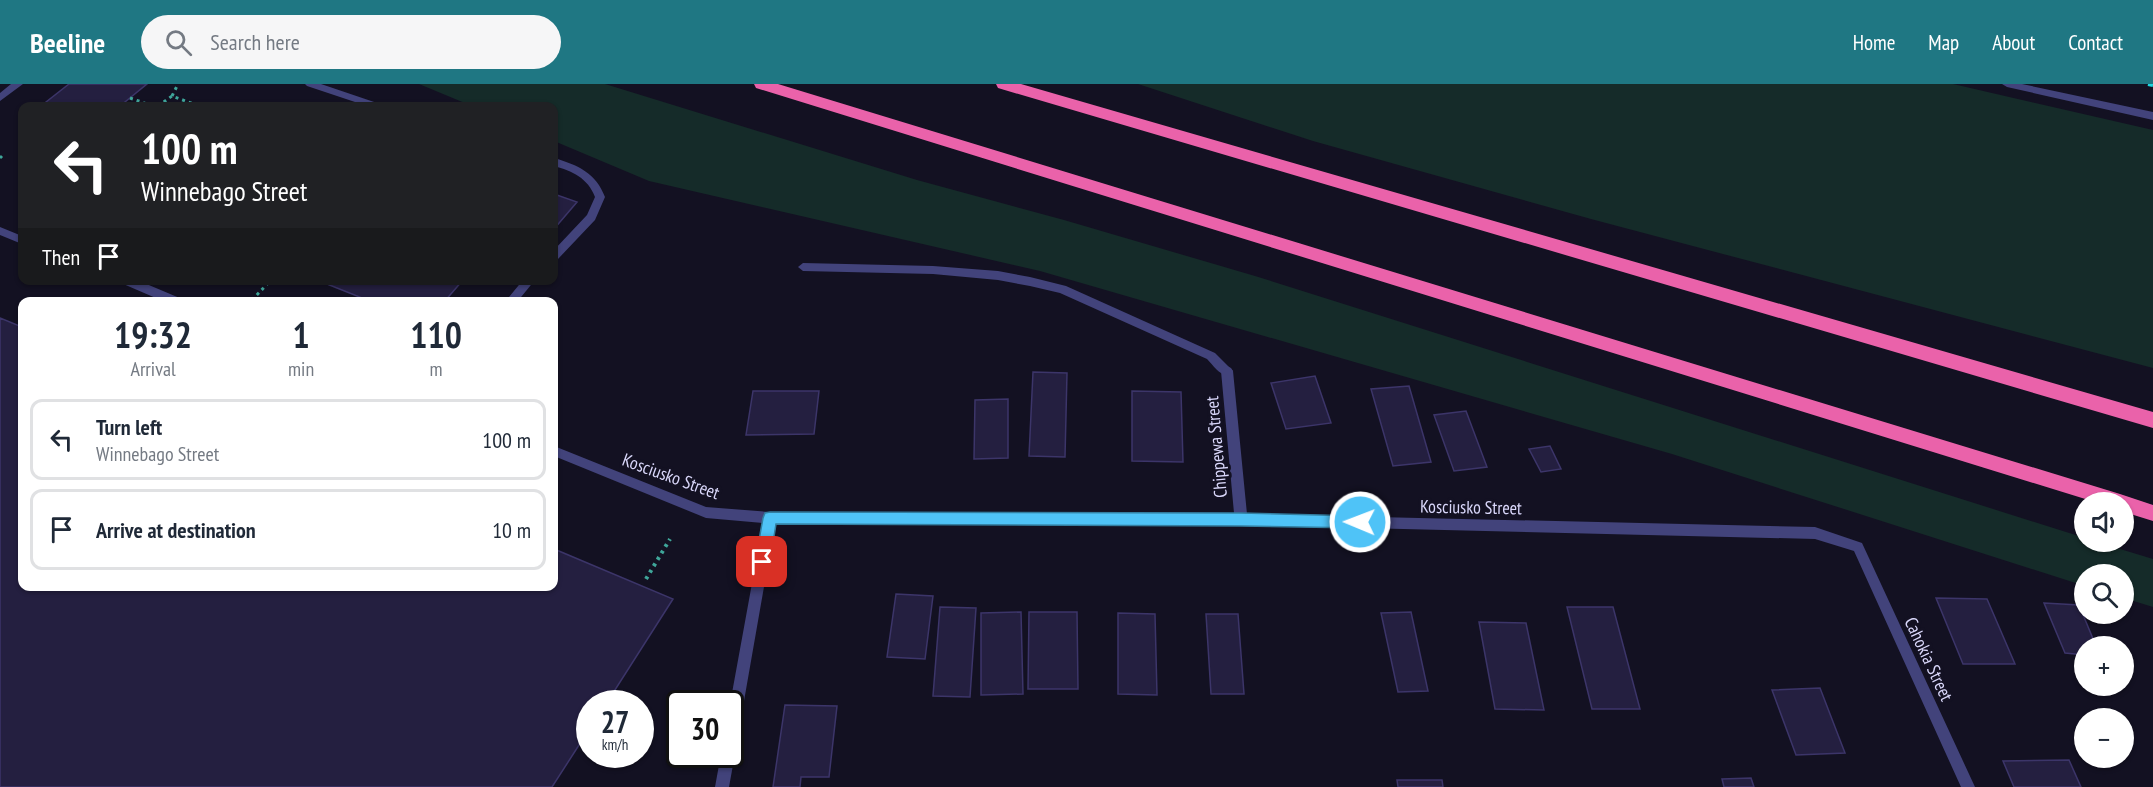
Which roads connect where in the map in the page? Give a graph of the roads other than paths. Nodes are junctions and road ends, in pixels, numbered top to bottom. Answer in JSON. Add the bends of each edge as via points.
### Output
{"nodes":[{"id":1,"x":18,"y":84,"type":"edge"},
{"id":2,"x":310,"y":84,"type":"edge"},
{"id":3,"x":761,"y":84,"type":"edge"},
{"id":4,"x":1003,"y":84,"type":"edge"},
{"id":5,"x":2007,"y":84,"type":"edge"},
{"id":6,"x":0,"y":98,"type":"edge"},
{"id":7,"x":364,"y":102,"type":"edge"},
{"id":8,"x":2153,"y":116,"type":"edge"},
{"id":9,"x":558,"y":164,"type":"edge"},
{"id":10,"x":0,"y":231,"type":"edge"},
{"id":11,"x":18,"y":238,"type":"edge"},
{"id":12,"x":558,"y":252,"type":"edge"},
{"id":13,"x":803,"y":267,"type":"dead end"},
{"id":14,"x":137,"y":285,"type":"edge"},
{"id":15,"x":525,"y":285,"type":"edge"},
{"id":16,"x":166,"y":297,"type":"edge"},
{"id":17,"x":515,"y":297,"type":"edge"},
{"id":18,"x":2153,"y":420,"type":"edge"},
{"id":19,"x":558,"y":453,"type":"edge"},
{"id":20,"x":2087,"y":492,"type":"edge"},
{"id":21,"x":2134,"y":507,"type":"edge"},
{"id":22,"x":2153,"y":513,"type":"edge"},
{"id":23,"x":770,"y":518,"type":"junction"},
{"id":24,"x":1241,"y":519,"type":"junction"},
{"id":25,"x":1858,"y":547,"type":"joint"},
{"id":26,"x":739,"y":690,"type":"edge"},
{"id":27,"x":725,"y":768,"type":"edge"},
{"id":28,"x":722,"y":787,"type":"edge"},
{"id":29,"x":1968,"y":787,"type":"edge"}],
"edges":[{"from":1,"to":6,"type":"street"},
{"from":2,"to":7,"type":"street"},
{"from":3,"to":20,"type":"highway"},
{"from":4,"to":18,"type":"highway"},
{"from":5,"to":8,"type":"street"},
{"from":9,"to":12,"type":"street","via":[[587,175],[600,197],[591,217]]},
{"from":10,"to":11,"type":"street"},
{"from":13,"to":24,"type":"street","name":"Chippewa Street","via":[[967,272],[1043,284],[1211,356],[1227,371]]},
{"from":14,"to":16,"type":"street"},
{"from":15,"to":17,"type":"street"},
{"from":19,"to":23,"type":"street","name":"Kosciusko Street","via":[[706,512]]},
{"from":21,"to":22,"type":"highway"},
{"from":23,"to":24,"type":"street","name":"Kosciusko Street"},
{"from":23,"to":26,"type":"street"},
{"from":24,"to":25,"type":"street","name":"Kosciusko Street","via":[[1815,533]]},
{"from":25,"to":29,"type":"street","name":"Cahokia Street"},
{"from":27,"to":28,"type":"street"}]}
